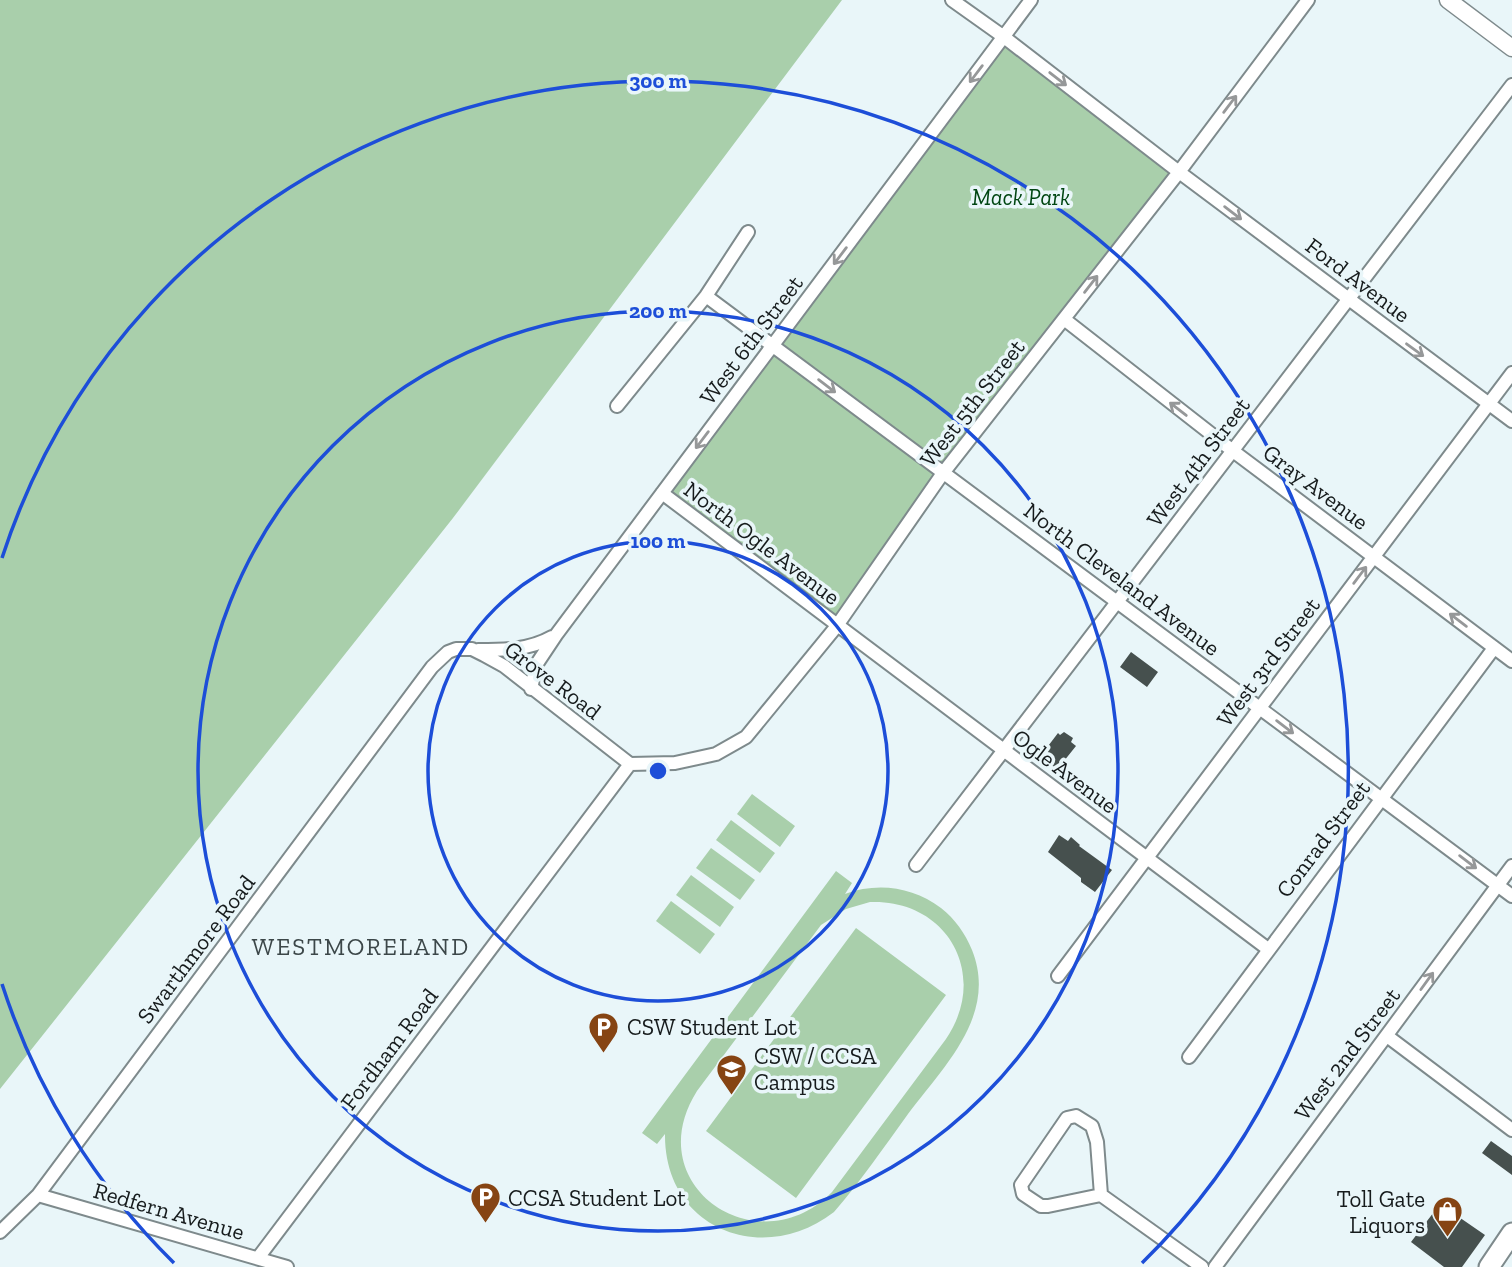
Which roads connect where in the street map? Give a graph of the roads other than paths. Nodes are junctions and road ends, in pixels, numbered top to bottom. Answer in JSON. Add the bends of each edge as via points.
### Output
{"nodes":[{"id":1,"x":952,"y":0,"type":"edge"},
{"id":2,"x":1031,"y":0,"type":"edge"},
{"id":3,"x":1308,"y":0,"type":"edge"},
{"id":4,"x":1448,"y":0,"type":"edge"},
{"id":5,"x":1004,"y":37,"type":"junction"},
{"id":6,"x":1512,"y":48,"type":"edge"},
{"id":7,"x":1512,"y":85,"type":"edge"},
{"id":8,"x":1179,"y":172,"type":"junction"},
{"id":9,"x":748,"y":232,"type":"dead end"},
{"id":10,"x":706,"y":296,"type":"junction"},
{"id":11,"x":1348,"y":300,"type":"junction"},
{"id":12,"x":1064,"y":319,"type":"junction"},
{"id":13,"x":773,"y":346,"type":"junction"},
{"id":14,"x":1512,"y":373,"type":"edge"},
{"id":15,"x":1489,"y":404,"type":"junction"},
{"id":16,"x":617,"y":406,"type":"dead end"},
{"id":17,"x":1512,"y":421,"type":"edge"},
{"id":18,"x":1233,"y":451,"type":"junction"},
{"id":19,"x":943,"y":472,"type":"junction"},
{"id":20,"x":662,"y":493,"type":"junction"},
{"id":21,"x":1374,"y":556,"type":"junction"},
{"id":22,"x":1119,"y":602,"type":"junction"},
{"id":23,"x":836,"y":626,"type":"junction"},
{"id":24,"x":556,"y":635,"type":"junction"},
{"id":25,"x":1494,"y":648,"type":"junction"},
{"id":26,"x":472,"y":649,"type":"junction"},
{"id":27,"x":1512,"y":661,"type":"edge"},
{"id":28,"x":419,"y":685,"type":"joint"},
{"id":29,"x":531,"y":689,"type":"junction"},
{"id":30,"x":1260,"y":708,"type":"junction"},
{"id":31,"x":1003,"y":751,"type":"junction"},
{"id":32,"x":630,"y":764,"type":"junction"},
{"id":33,"x":1381,"y":797,"type":"junction"},
{"id":34,"x":1147,"y":859,"type":"junction"},
{"id":35,"x":916,"y":865,"type":"dead end"},
{"id":36,"x":1512,"y":866,"type":"edge"},
{"id":37,"x":1498,"y":885,"type":"junction"},
{"id":38,"x":1512,"y":895,"type":"edge"},
{"id":39,"x":1268,"y":949,"type":"junction"},
{"id":40,"x":1058,"y":976,"type":"dead end"},
{"id":41,"x":1387,"y":1036,"type":"junction"},
{"id":42,"x":1189,"y":1057,"type":"dead end"},
{"id":43,"x":1512,"y":1130,"type":"edge"},
{"id":44,"x":38,"y":1195,"type":"junction"},
{"id":45,"x":1101,"y":1195,"type":"junction"},
{"id":46,"x":0,"y":1232,"type":"edge"},
{"id":47,"x":1512,"y":1233,"type":"edge"},
{"id":48,"x":258,"y":1258,"type":"junction"},
{"id":49,"x":287,"y":1267,"type":"edge"},
{"id":50,"x":1202,"y":1267,"type":"edge"},
{"id":51,"x":1215,"y":1267,"type":"edge"},
{"id":52,"x":1489,"y":1267,"type":"edge"}],
"edges":[{"from":1,"to":5,"type":"street","name":"Ford Avenue"},
{"from":2,"to":5,"type":"street","name":"West 6th Street"},
{"from":8,"to":3,"type":"street","name":"West 5th Street","one_way":true},
{"from":4,"to":6,"type":"street"},
{"from":5,"to":8,"type":"street","name":"Ford Avenue","one_way":true},
{"from":5,"to":13,"type":"street","name":"West 6th Street","one_way":true},
{"from":7,"to":11,"type":"street","name":"West 4th Street"},
{"from":8,"to":11,"type":"street","name":"Ford Avenue","one_way":true},
{"from":12,"to":8,"type":"street","name":"West 5th Street","one_way":true},
{"from":9,"to":10,"type":"street"},
{"from":10,"to":13,"type":"street","name":"North Cleveland Avenue"},
{"from":10,"to":16,"type":"street"},
{"from":11,"to":15,"type":"street","name":"Ford Avenue","one_way":true},
{"from":11,"to":18,"type":"street","name":"West 4th Street"},
{"from":18,"to":12,"type":"street","name":"Gray Avenue","one_way":true},
{"from":12,"to":19,"type":"street","name":"West 5th Street"},
{"from":13,"to":19,"type":"street","name":"North Cleveland Avenue","one_way":true},
{"from":13,"to":20,"type":"street","name":"West 6th Street","one_way":true},
{"from":14,"to":15,"type":"street","name":"West 3rd Street"},
{"from":15,"to":17,"type":"street","name":"Ford Avenue"},
{"from":15,"to":21,"type":"street","name":"West 3rd Street"},
{"from":18,"to":21,"type":"street","name":"Gray Avenue"},
{"from":18,"to":22,"type":"street","name":"West 4th Street"},
{"from":19,"to":22,"type":"street","name":"North Cleveland Avenue"},
{"from":19,"to":23,"type":"street","name":"West 5th Street"},
{"from":20,"to":23,"type":"street","name":"North Ogle Avenue"},
{"from":20,"to":24,"type":"street","name":"West 6th Street"},
{"from":25,"to":21,"type":"street","name":"Gray Avenue","one_way":true},
{"from":30,"to":21,"type":"street","name":"West 3rd Street","one_way":true},
{"from":22,"to":30,"type":"street","name":"North Cleveland Avenue"},
{"from":22,"to":31,"type":"street","name":"West 4th Street"},
{"from":23,"to":31,"type":"street","name":"Ogle Avenue"},
{"from":23,"to":32,"type":"street","name":"West 5th Street","via":[[746,737],[716,754],[675,763]]},
{"from":24,"to":26,"type":"street","via":[[520,649]]},
{"from":24,"to":29,"type":"street","name":"West 6th Street","via":[[536,665]]},
{"from":25,"to":27,"type":"street","name":"Gray Avenue"},
{"from":25,"to":33,"type":"street","name":"Conrad Street"},
{"from":26,"to":28,"type":"street","name":"Grove Road","via":[[448,652]]},
{"from":26,"to":29,"type":"street","name":"Grove Road","via":[[504,666]]},
{"from":28,"to":44,"type":"street","name":"Swarthmore Road"},
{"from":29,"to":32,"type":"street","name":"Grove Road"},
{"from":30,"to":33,"type":"street","name":"North Cleveland Avenue","one_way":true},
{"from":30,"to":34,"type":"street","name":"West 3rd Street"},
{"from":31,"to":34,"type":"street","name":"Ogle Avenue"},
{"from":31,"to":35,"type":"street","name":"West 4th Street"},
{"from":32,"to":48,"type":"street","name":"Fordham Road"},
{"from":33,"to":37,"type":"street","name":"North Cleveland Avenue","one_way":true},
{"from":33,"to":39,"type":"street","name":"Conrad Street"},
{"from":34,"to":39,"type":"street","name":"Ogle Avenue"},
{"from":34,"to":40,"type":"street","name":"West 3rd Street"},
{"from":36,"to":37,"type":"street","name":"West 2nd Street"},
{"from":37,"to":38,"type":"street","name":"North Cleveland Avenue"},
{"from":41,"to":37,"type":"street","name":"West 2nd Street","one_way":true},
{"from":39,"to":42,"type":"street","name":"Conrad Street"},
{"from":41,"to":43,"type":"street"},
{"from":41,"to":51,"type":"street","name":"West 2nd Street"},
{"from":44,"to":46,"type":"street","name":"Swarthmore Road"},
{"from":44,"to":48,"type":"street","name":"Redfern Avenue"},
{"from":45,"to":45,"type":"street","via":[[1041,1206],[1023,1194],[1021,1185],[1067,1118],[1076,1116],[1092,1126]]},
{"from":45,"to":50,"type":"street"},
{"from":47,"to":52,"type":"main road"},
{"from":48,"to":49,"type":"street","name":"Redfern Avenue"}]}
